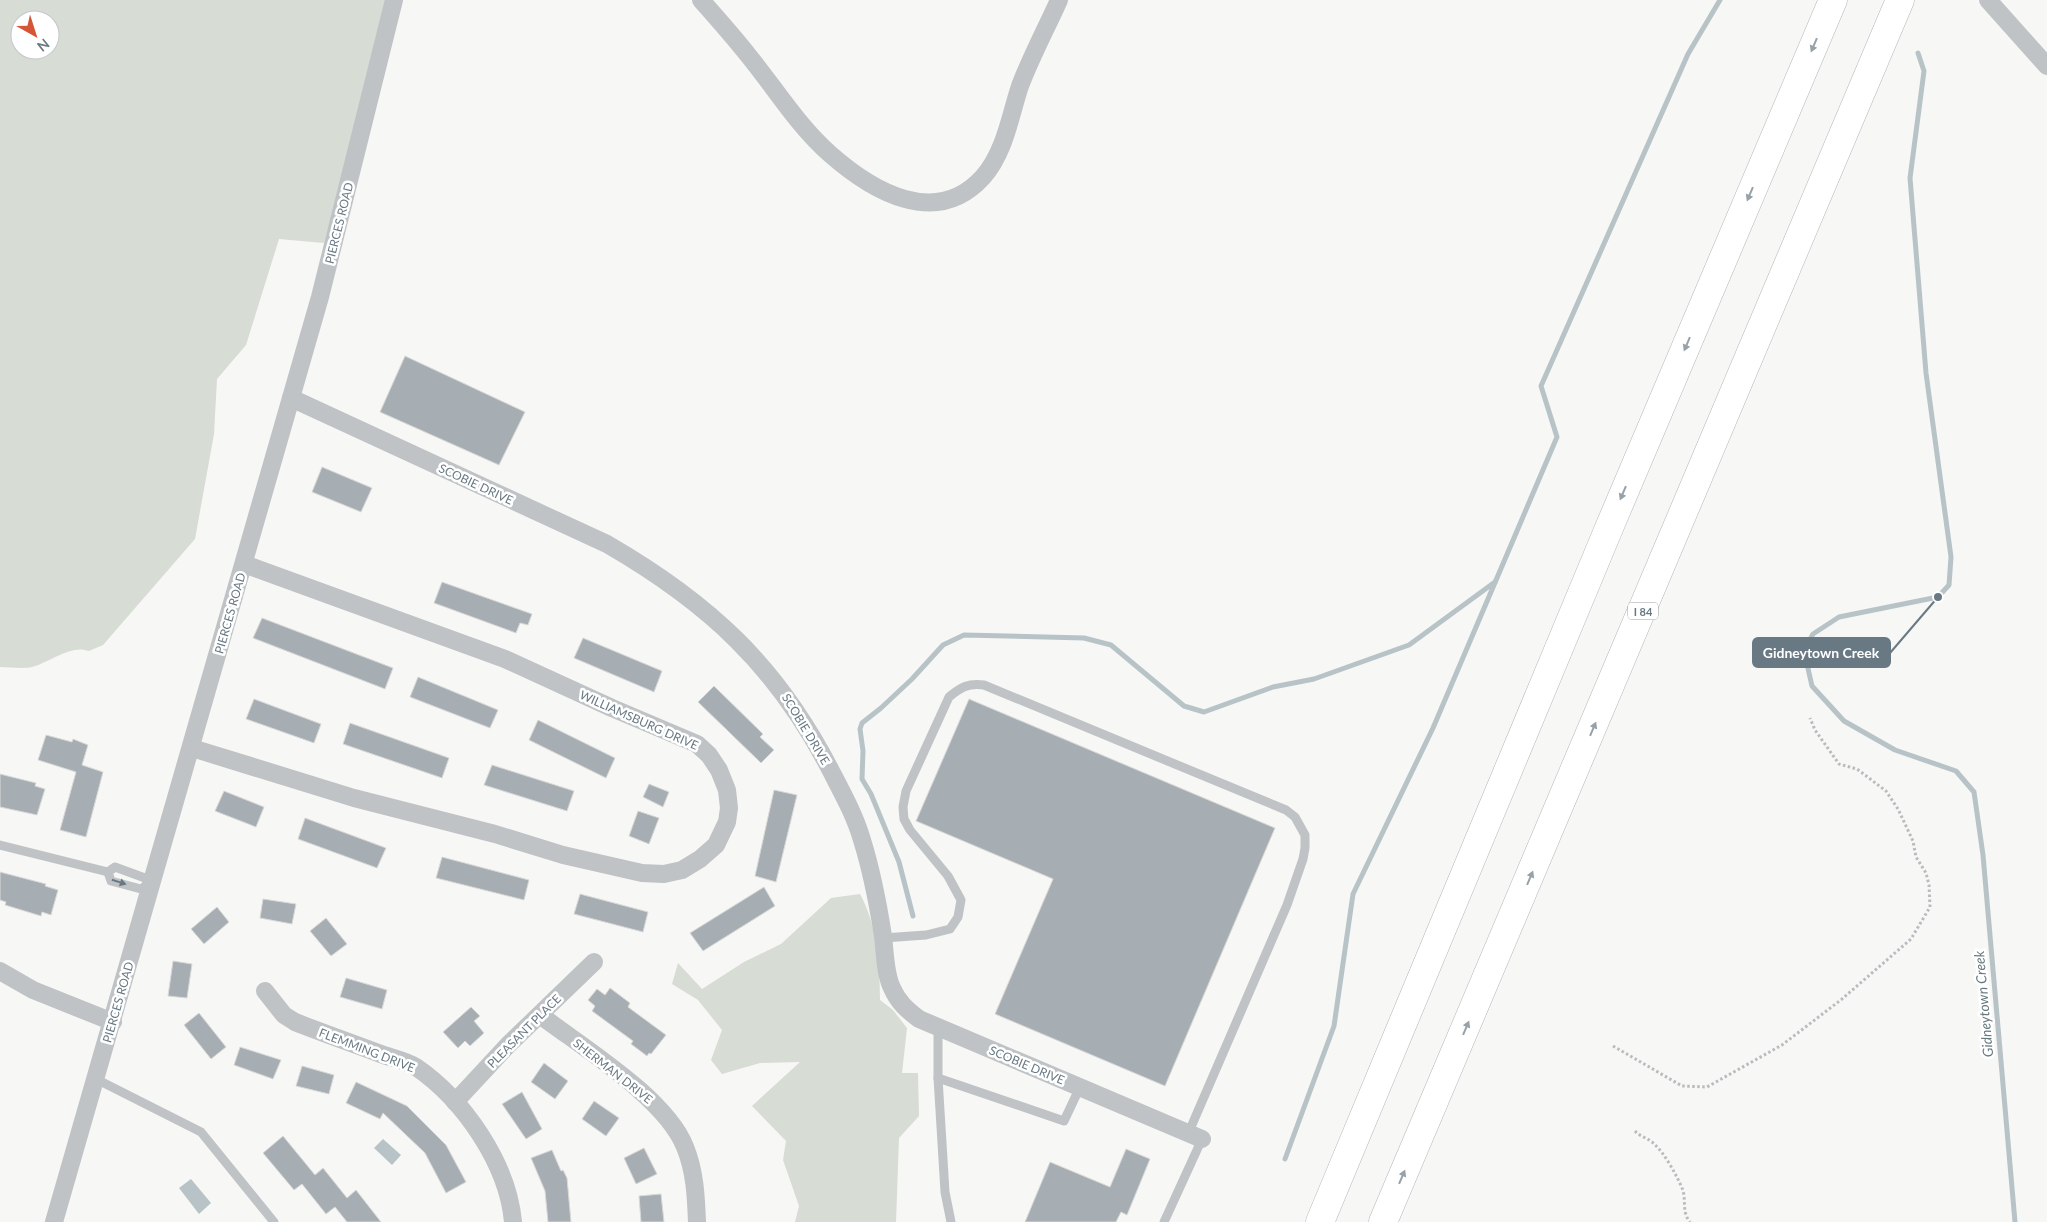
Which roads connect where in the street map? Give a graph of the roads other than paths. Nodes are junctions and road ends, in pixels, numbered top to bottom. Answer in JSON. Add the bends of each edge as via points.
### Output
{"nodes":[{"id":1,"x":394,"y":0,"type":"edge"},
{"id":2,"x":701,"y":0,"type":"edge"},
{"id":3,"x":1059,"y":0,"type":"edge"},
{"id":4,"x":1833,"y":0,"type":"edge"},
{"id":5,"x":1900,"y":0,"type":"edge"},
{"id":6,"x":1988,"y":0,"type":"edge"},
{"id":7,"x":2047,"y":66,"type":"edge"},
{"id":8,"x":291,"y":398,"type":"junction"},
{"id":9,"x":244,"y":564,"type":"junction"},
{"id":10,"x":192,"y":748,"type":"junction"},
{"id":11,"x":0,"y":845,"type":"edge"},
{"id":12,"x":108,"y":872,"type":"junction"},
{"id":13,"x":150,"y":886,"type":"junction"},
{"id":14,"x":883,"y":938,"type":"junction"},
{"id":15,"x":594,"y":962,"type":"dead end"},
{"id":16,"x":0,"y":971,"type":"edge"},
{"id":17,"x":265,"y":991,"type":"dead end"},
{"id":18,"x":540,"y":1015,"type":"junction"},
{"id":19,"x":113,"y":1022,"type":"junction"},
{"id":20,"x":938,"y":1027,"type":"junction"},
{"id":21,"x":938,"y":1078,"type":"junction"},
{"id":22,"x":96,"y":1079,"type":"junction"},
{"id":23,"x":1080,"y":1087,"type":"junction"},
{"id":24,"x":455,"y":1102,"type":"junction"},
{"id":25,"x":1195,"y":1137,"type":"junction"},
{"id":26,"x":54,"y":1222,"type":"edge"},
{"id":27,"x":274,"y":1222,"type":"edge"},
{"id":28,"x":513,"y":1222,"type":"edge"},
{"id":29,"x":697,"y":1222,"type":"edge"},
{"id":30,"x":951,"y":1222,"type":"edge"},
{"id":31,"x":1164,"y":1222,"type":"edge"},
{"id":32,"x":1320,"y":1222,"type":"edge"},
{"id":33,"x":1383,"y":1222,"type":"edge"}],
"edges":[{"from":1,"to":8,"type":"street","name":"PIERCES ROAD","via":[[320,297]]},
{"from":2,"to":3,"type":"street","via":[[829,154],[868,183],[899,198],[920,203],[952,199],[970,188],[992,164],[1021,85]]},
{"from":4,"to":32,"type":"highway","one_way":true,"via":[[1608,528]]},
{"from":33,"to":5,"type":"highway","number":"I 84","one_way":true},
{"from":6,"to":7,"type":"street"},
{"from":8,"to":9,"type":"street","name":"PIERCES ROAD"},
{"from":8,"to":14,"type":"street","name":"SCOBIE DRIVE","via":[[607,544],[655,572],[736,637],[782,690],[817,743],[851,810],[878,900]]},
{"from":9,"to":10,"type":"street","name":"PIERCES ROAD"},
{"from":9,"to":10,"type":"street","name":"WILLIAMSBURG DRIVE","via":[[505,659],[697,744],[720,770],[727,790],[729,808],[726,822],[716,845],[682,870],[664,874],[642,873],[354,798]]},
{"from":10,"to":13,"type":"street","name":"PIERCES ROAD"},
{"from":11,"to":12,"type":"lane"},
{"from":12,"to":13,"type":"lane","via":[[115,867],[145,878]]},
{"from":12,"to":13,"type":"lane","one_way":true,"via":[[111,881],[142,889]]},
{"from":13,"to":19,"type":"street","name":"PIERCES ROAD"},
{"from":14,"to":20,"type":"street","name":"SCOBIE DRIVE","via":[[890,986],[898,1000],[919,1019]]},
{"from":14,"to":25,"type":"lane","via":[[926,935],[950,929],[958,917],[960,900],[948,876],[910,830],[904,819],[903,807],[906,791],[949,697],[960,687],[972,683],[984,685],[1286,810],[1295,817],[1305,835],[1303,859]]},
{"from":15,"to":18,"type":"street","name":"PLEASANT PLACE"},
{"from":16,"to":19,"type":"street","via":[[33,990]]},
{"from":17,"to":24,"type":"street","name":"FLEMMING DRIVE","via":[[284,1015],[295,1022],[415,1066]]},
{"from":18,"to":24,"type":"street","name":"PLEASANT PLACE"},
{"from":18,"to":29,"type":"street","name":"SHERMAN DRIVE","via":[[646,1095],[663,1112],[690,1161]]},
{"from":19,"to":22,"type":"street","name":"PIERCES ROAD"},
{"from":20,"to":21,"type":"lane"},
{"from":20,"to":23,"type":"street","name":"SCOBIE DRIVE"},
{"from":21,"to":23,"type":"lane","via":[[1064,1121]]},
{"from":21,"to":30,"type":"lane","via":[[945,1192]]},
{"from":22,"to":26,"type":"street","name":"PIERCES ROAD"},
{"from":22,"to":27,"type":"lane","via":[[201,1132]]},
{"from":23,"to":25,"type":"street","name":"SCOBIE DRIVE"},
{"from":24,"to":28,"type":"street","name":"FLEMMING DRIVE","via":[[470,1119],[498,1166],[508,1192]]},
{"from":25,"to":31,"type":"lane"}]}
